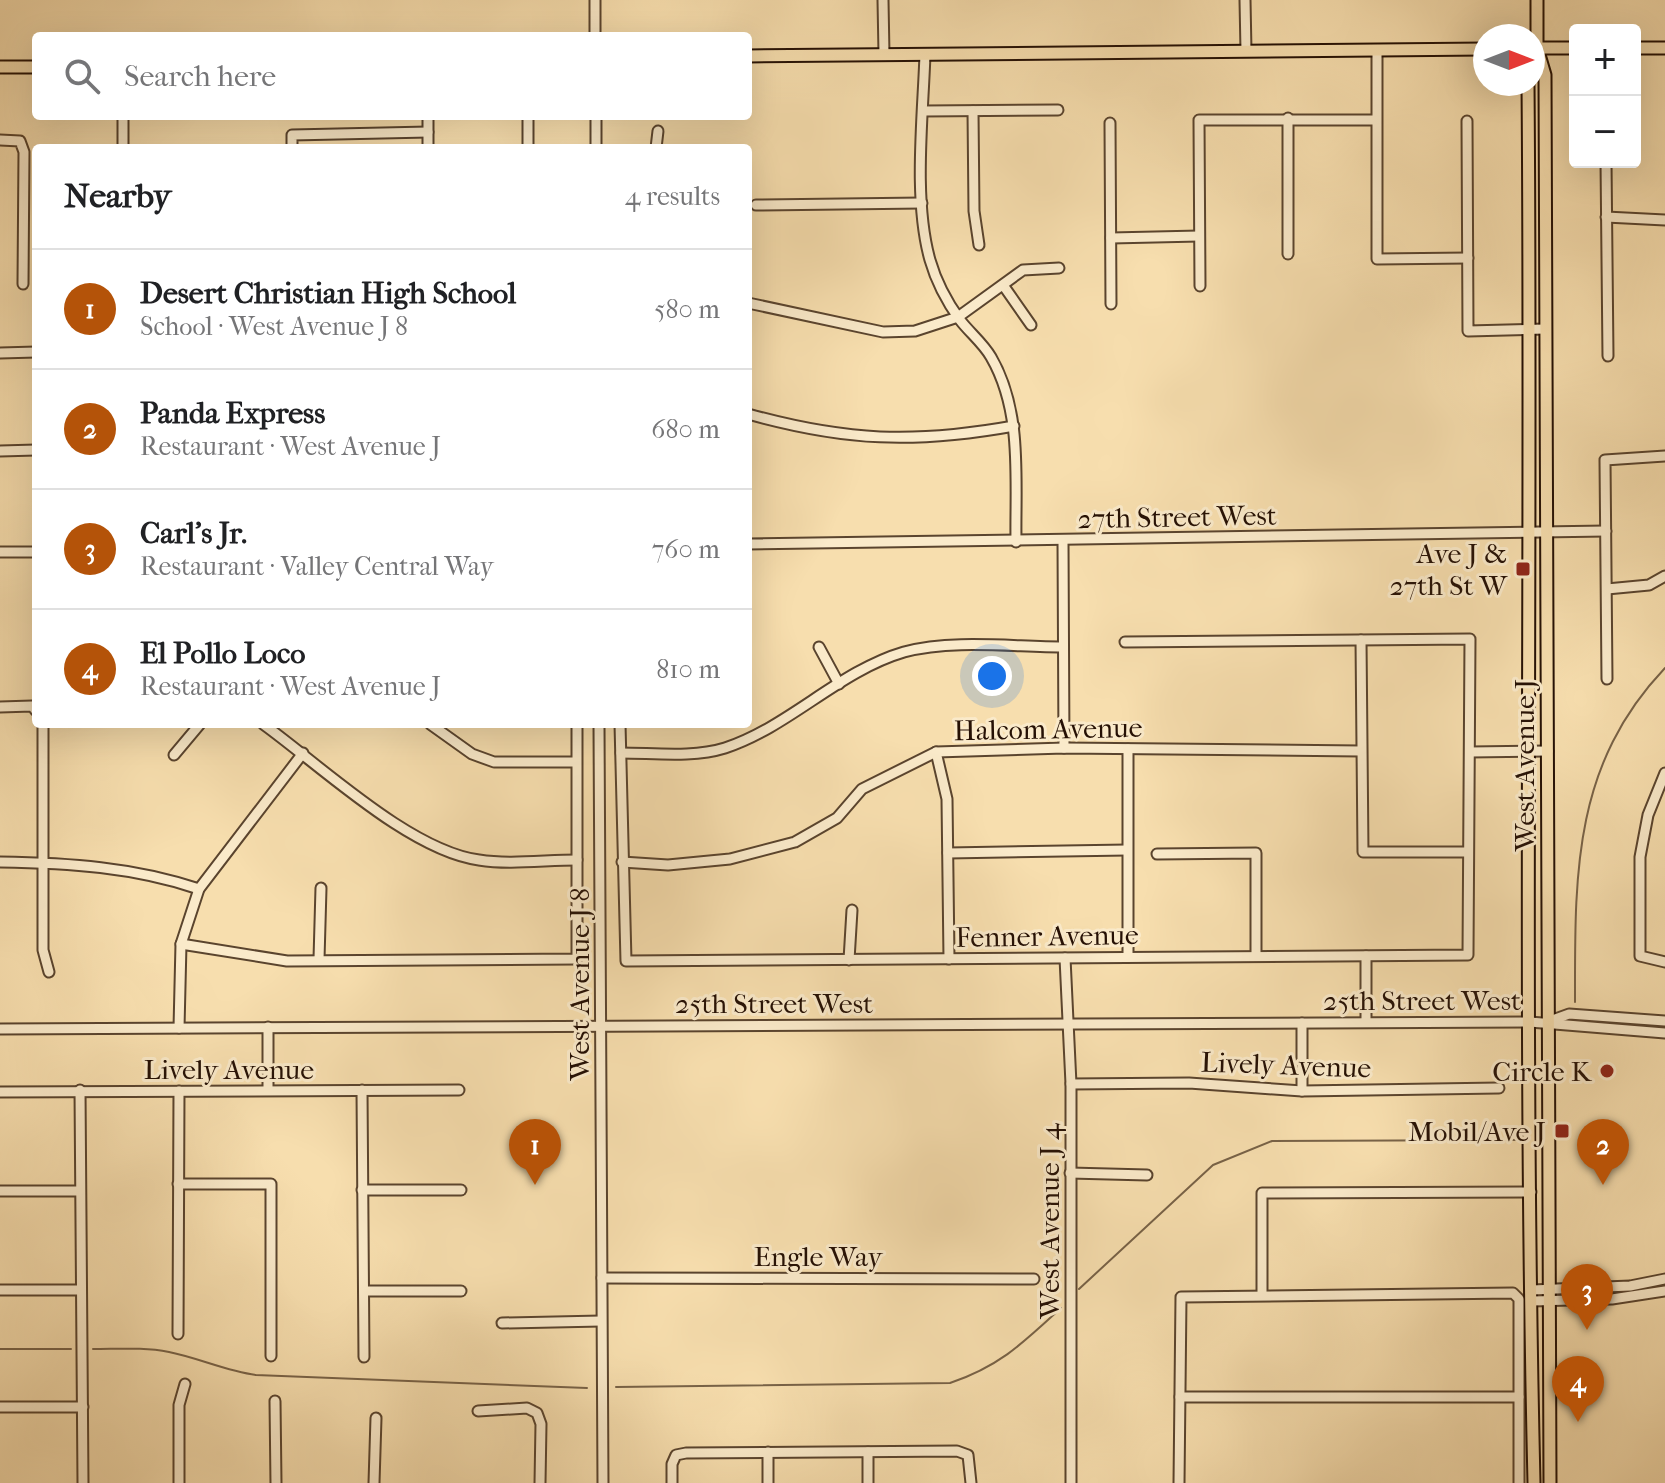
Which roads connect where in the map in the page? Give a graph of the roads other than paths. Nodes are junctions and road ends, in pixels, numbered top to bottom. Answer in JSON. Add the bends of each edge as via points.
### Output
{"nodes":[{"id":1,"x":595,"y":0,"type":"edge"},
{"id":2,"x":883,"y":0,"type":"edge"},
{"id":3,"x":1245,"y":0,"type":"edge"},
{"id":4,"x":1537,"y":0,"type":"edge"},
{"id":5,"x":1536,"y":24,"type":"edge"},
{"id":6,"x":595,"y":32,"type":"edge"},
{"id":7,"x":1641,"y":48,"type":"edge"},
{"id":8,"x":1665,"y":48,"type":"edge"},
{"id":9,"x":1473,"y":49,"type":"edge"},
{"id":10,"x":1569,"y":49,"type":"edge"},
{"id":11,"x":1377,"y":50,"type":"junction"},
{"id":12,"x":1246,"y":51,"type":"junction"},
{"id":13,"x":1545,"y":51,"type":"edge"},
{"id":14,"x":884,"y":54,"type":"junction"},
{"id":15,"x":925,"y":54,"type":"junction"},
{"id":16,"x":752,"y":56,"type":"edge"},
{"id":17,"x":0,"y":67,"type":"edge"},
{"id":18,"x":32,"y":67,"type":"edge"},
{"id":19,"x":1545,"y":75,"type":"edge"},
{"id":20,"x":1528,"y":96,"type":"edge"},
{"id":21,"x":1058,"y":110,"type":"dead end"},
{"id":22,"x":924,"y":111,"type":"junction"},
{"id":23,"x":973,"y":111,"type":"junction"},
{"id":24,"x":1288,"y":118,"type":"junction"},
{"id":25,"x":123,"y":120,"type":"edge"},
{"id":26,"x":428,"y":120,"type":"edge"},
{"id":27,"x":528,"y":120,"type":"edge"},
{"id":28,"x":596,"y":120,"type":"edge"},
{"id":29,"x":1376,"y":120,"type":"junction"},
{"id":30,"x":1467,"y":121,"type":"dead end"},
{"id":31,"x":1110,"y":123,"type":"dead end"},
{"id":32,"x":658,"y":131,"type":"dead end"},
{"id":33,"x":428,"y":132,"type":"junction"},
{"id":34,"x":0,"y":140,"type":"edge"},
{"id":35,"x":123,"y":144,"type":"edge"},
{"id":36,"x":292,"y":144,"type":"edge"},
{"id":37,"x":428,"y":144,"type":"edge"},
{"id":38,"x":528,"y":144,"type":"edge"},
{"id":39,"x":596,"y":144,"type":"edge"},
{"id":40,"x":656,"y":144,"type":"edge"},
{"id":41,"x":1606,"y":168,"type":"edge"},
{"id":42,"x":25,"y":198,"type":"junction"},
{"id":43,"x":32,"y":198,"type":"edge"},
{"id":44,"x":922,"y":203,"type":"junction"},
{"id":45,"x":756,"y":205,"type":"dead end"},
{"id":46,"x":1606,"y":217,"type":"junction"},
{"id":47,"x":1665,"y":220,"type":"edge"},
{"id":48,"x":1199,"y":236,"type":"junction"},
{"id":49,"x":1111,"y":238,"type":"junction"},
{"id":50,"x":979,"y":245,"type":"dead end"},
{"id":51,"x":1288,"y":254,"type":"dead end"},
{"id":52,"x":1468,"y":258,"type":"junction"},
{"id":53,"x":1059,"y":268,"type":"dead end"},
{"id":54,"x":23,"y":284,"type":"dead end"},
{"id":55,"x":1003,"y":285,"type":"junction"},
{"id":56,"x":1200,"y":286,"type":"dead end"},
{"id":57,"x":752,"y":304,"type":"edge"},
{"id":58,"x":1111,"y":304,"type":"dead end"},
{"id":59,"x":958,"y":317,"type":"junction"},
{"id":60,"x":1031,"y":325,"type":"dead end"},
{"id":61,"x":1530,"y":329,"type":"junction"},
{"id":62,"x":1546,"y":329,"type":"junction"},
{"id":63,"x":32,"y":352,"type":"edge"},
{"id":64,"x":0,"y":353,"type":"edge"},
{"id":65,"x":1608,"y":356,"type":"dead end"},
{"id":66,"x":752,"y":415,"type":"edge"},
{"id":67,"x":1014,"y":426,"type":"junction"},
{"id":68,"x":32,"y":450,"type":"edge"},
{"id":69,"x":0,"y":451,"type":"edge"},
{"id":70,"x":1665,"y":456,"type":"edge"},
{"id":71,"x":1606,"y":531,"type":"junction"},
{"id":72,"x":1548,"y":532,"type":"junction"},
{"id":73,"x":1531,"y":533,"type":"junction"},
{"id":74,"x":1063,"y":541,"type":"junction"},
{"id":75,"x":1016,"y":542,"type":"junction"},
{"id":76,"x":752,"y":544,"type":"edge"},
{"id":77,"x":0,"y":552,"type":"edge"},
{"id":78,"x":32,"y":552,"type":"edge"},
{"id":79,"x":1665,"y":576,"type":"edge"},
{"id":80,"x":1607,"y":589,"type":"junction"},
{"id":81,"x":1361,"y":640,"type":"junction"},
{"id":82,"x":1125,"y":642,"type":"dead end"},
{"id":83,"x":819,"y":647,"type":"dead end"},
{"id":84,"x":1063,"y":647,"type":"junction"},
{"id":85,"x":1607,"y":679,"type":"dead end"},
{"id":86,"x":839,"y":684,"type":"junction"},
{"id":87,"x":0,"y":707,"type":"edge"},
{"id":88,"x":32,"y":708,"type":"edge"},
{"id":89,"x":43,"y":728,"type":"edge"},
{"id":90,"x":197,"y":728,"type":"edge"},
{"id":91,"x":269,"y":728,"type":"edge"},
{"id":92,"x":436,"y":728,"type":"edge"},
{"id":93,"x":577,"y":728,"type":"edge"},
{"id":94,"x":599,"y":728,"type":"edge"},
{"id":95,"x":620,"y":728,"type":"edge"},
{"id":96,"x":748,"y":728,"type":"edge"},
{"id":97,"x":751,"y":734,"type":"junction"},
{"id":98,"x":1064,"y":748,"type":"junction"},
{"id":99,"x":1128,"y":749,"type":"junction"},
{"id":100,"x":1361,"y":751,"type":"junction"},
{"id":101,"x":1531,"y":751,"type":"junction"},
{"id":102,"x":1548,"y":751,"type":"junction"},
{"id":103,"x":936,"y":752,"type":"junction"},
{"id":104,"x":1470,"y":752,"type":"junction"},
{"id":105,"x":303,"y":753,"type":"junction"},
{"id":106,"x":621,"y":753,"type":"junction"},
{"id":107,"x":174,"y":755,"type":"dead end"},
{"id":108,"x":576,"y":762,"type":"junction"},
{"id":109,"x":1665,"y":773,"type":"edge"},
{"id":110,"x":1127,"y":850,"type":"junction"},
{"id":111,"x":1468,"y":852,"type":"junction"},
{"id":112,"x":948,"y":853,"type":"junction"},
{"id":113,"x":1157,"y":854,"type":"dead end"},
{"id":114,"x":577,"y":860,"type":"junction"},
{"id":115,"x":0,"y":862,"type":"edge"},
{"id":116,"x":622,"y":862,"type":"junction"},
{"id":117,"x":42,"y":863,"type":"junction"},
{"id":118,"x":321,"y":888,"type":"dead end"},
{"id":119,"x":199,"y":889,"type":"junction"},
{"id":120,"x":852,"y":910,"type":"dead end"},
{"id":121,"x":181,"y":944,"type":"junction"},
{"id":122,"x":1256,"y":955,"type":"junction"},
{"id":123,"x":1366,"y":956,"type":"junction"},
{"id":124,"x":1128,"y":957,"type":"junction"},
{"id":125,"x":1065,"y":958,"type":"junction"},
{"id":126,"x":319,"y":959,"type":"junction"},
{"id":127,"x":949,"y":959,"type":"junction"},
{"id":128,"x":849,"y":960,"type":"junction"},
{"id":129,"x":1665,"y":962,"type":"edge"},
{"id":130,"x":49,"y":972,"type":"dead end"},
{"id":131,"x":1665,"y":1021,"type":"edge"},
{"id":132,"x":1366,"y":1022,"type":"junction"},
{"id":133,"x":1530,"y":1022,"type":"junction"},
{"id":134,"x":1547,"y":1022,"type":"junction"},
{"id":135,"x":1302,"y":1023,"type":"junction"},
{"id":136,"x":602,"y":1025,"type":"junction"},
{"id":137,"x":1067,"y":1025,"type":"junction"},
{"id":138,"x":268,"y":1027,"type":"junction"},
{"id":139,"x":179,"y":1028,"type":"junction"},
{"id":140,"x":0,"y":1029,"type":"edge"},
{"id":141,"x":1665,"y":1033,"type":"edge"},
{"id":142,"x":1071,"y":1084,"type":"junction"},
{"id":143,"x":1499,"y":1088,"type":"dead end"},
{"id":144,"x":80,"y":1090,"type":"junction"},
{"id":145,"x":268,"y":1090,"type":"junction"},
{"id":146,"x":362,"y":1090,"type":"junction"},
{"id":147,"x":459,"y":1090,"type":"dead end"},
{"id":148,"x":179,"y":1091,"type":"junction"},
{"id":149,"x":1302,"y":1091,"type":"junction"},
{"id":150,"x":0,"y":1092,"type":"edge"},
{"id":151,"x":1070,"y":1173,"type":"junction"},
{"id":152,"x":1147,"y":1175,"type":"dead end"},
{"id":153,"x":178,"y":1184,"type":"junction"},
{"id":154,"x":362,"y":1190,"type":"junction"},
{"id":155,"x":461,"y":1190,"type":"dead end"},
{"id":156,"x":0,"y":1191,"type":"edge"},
{"id":157,"x":80,"y":1191,"type":"junction"},
{"id":158,"x":1531,"y":1192,"type":"junction"},
{"id":159,"x":602,"y":1278,"type":"junction"},
{"id":160,"x":1034,"y":1279,"type":"dead end"},
{"id":161,"x":1665,"y":1279,"type":"edge"},
{"id":162,"x":0,"y":1290,"type":"edge"},
{"id":163,"x":80,"y":1290,"type":"junction"},
{"id":164,"x":364,"y":1291,"type":"junction"},
{"id":165,"x":461,"y":1291,"type":"dead end"},
{"id":166,"x":1665,"y":1291,"type":"edge"},
{"id":167,"x":1262,"y":1294,"type":"junction"},
{"id":168,"x":1532,"y":1295,"type":"junction"},
{"id":169,"x":1549,"y":1295,"type":"junction"},
{"id":170,"x":601,"y":1321,"type":"junction"},
{"id":171,"x":502,"y":1323,"type":"dead end"},
{"id":172,"x":178,"y":1334,"type":"dead end"},
{"id":173,"x":271,"y":1356,"type":"dead end"},
{"id":174,"x":364,"y":1357,"type":"dead end"},
{"id":175,"x":185,"y":1384,"type":"dead end"},
{"id":176,"x":1180,"y":1397,"type":"junction"},
{"id":177,"x":1519,"y":1397,"type":"junction"},
{"id":178,"x":275,"y":1401,"type":"dead end"},
{"id":179,"x":0,"y":1407,"type":"edge"},
{"id":180,"x":83,"y":1407,"type":"junction"},
{"id":181,"x":478,"y":1411,"type":"dead end"},
{"id":182,"x":376,"y":1418,"type":"dead end"},
{"id":183,"x":768,"y":1452,"type":"junction"},
{"id":184,"x":868,"y":1452,"type":"junction"},
{"id":185,"x":83,"y":1483,"type":"edge"},
{"id":186,"x":179,"y":1483,"type":"edge"},
{"id":187,"x":276,"y":1483,"type":"edge"},
{"id":188,"x":374,"y":1483,"type":"edge"},
{"id":189,"x":540,"y":1483,"type":"edge"},
{"id":190,"x":603,"y":1483,"type":"edge"},
{"id":191,"x":672,"y":1483,"type":"edge"},
{"id":192,"x":768,"y":1483,"type":"edge"},
{"id":193,"x":868,"y":1483,"type":"edge"},
{"id":194,"x":971,"y":1483,"type":"edge"},
{"id":195,"x":1071,"y":1483,"type":"edge"},
{"id":196,"x":1179,"y":1483,"type":"edge"},
{"id":197,"x":1519,"y":1483,"type":"edge"},
{"id":198,"x":1534,"y":1483,"type":"edge"},
{"id":199,"x":1550,"y":1483,"type":"edge"}],
"edges":[{"from":1,"to":6,"type":"street"},
{"from":2,"to":14,"type":"street"},
{"from":3,"to":12,"type":"street"},
{"from":4,"to":5,"type":"main road","name":"West Avenue J"},
{"from":7,"to":8,"type":"main road"},
{"from":9,"to":11,"type":"main road"},
{"from":10,"to":13,"type":"main road"},
{"from":11,"to":12,"type":"main road"},
{"from":11,"to":29,"type":"street"},
{"from":12,"to":15,"type":"main road"},
{"from":14,"to":15,"type":"main road"},
{"from":14,"to":16,"type":"main road"},
{"from":15,"to":22,"type":"street"},
{"from":17,"to":18,"type":"main road"},
{"from":19,"to":62,"type":"main road","name":"West Avenue J"},
{"from":20,"to":61,"type":"main road","name":"West Avenue J"},
{"from":21,"to":23,"type":"street"},
{"from":22,"to":23,"type":"street"},
{"from":22,"to":44,"type":"street"},
{"from":23,"to":50,"type":"street"},
{"from":24,"to":29,"type":"street"},
{"from":24,"to":48,"type":"street","via":[[1199,120]]},
{"from":24,"to":51,"type":"street"},
{"from":25,"to":35,"type":"street"},
{"from":26,"to":33,"type":"street"},
{"from":27,"to":38,"type":"street"},
{"from":28,"to":39,"type":"street"},
{"from":29,"to":52,"type":"street","via":[[1377,259]]},
{"from":30,"to":52,"type":"street"},
{"from":31,"to":49,"type":"street"},
{"from":32,"to":40,"type":"street"},
{"from":33,"to":36,"type":"street","via":[[292,135]]},
{"from":33,"to":37,"type":"street"},
{"from":34,"to":42,"type":"street","via":[[20,141]]},
{"from":41,"to":46,"type":"street"},
{"from":42,"to":43,"type":"street"},
{"from":42,"to":54,"type":"street"},
{"from":44,"to":45,"type":"street"},
{"from":44,"to":59,"type":"street","via":[[930,258]]},
{"from":46,"to":47,"type":"street"},
{"from":46,"to":65,"type":"street"},
{"from":48,"to":49,"type":"street"},
{"from":48,"to":56,"type":"street"},
{"from":49,"to":58,"type":"street"},
{"from":52,"to":61,"type":"street","via":[[1468,331]]},
{"from":53,"to":55,"type":"street","via":[[1023,270]]},
{"from":55,"to":59,"type":"street"},
{"from":55,"to":60,"type":"street"},
{"from":57,"to":59,"type":"street","via":[[883,332],[915,331]]},
{"from":59,"to":67,"type":"street","via":[[991,356]]},
{"from":61,"to":62,"type":"street"},
{"from":61,"to":73,"type":"main road","name":"West Avenue J"},
{"from":62,"to":72,"type":"main road","name":"West Avenue J"},
{"from":63,"to":64,"type":"street"},
{"from":66,"to":67,"type":"street","via":[[812,432],[889,439]]},
{"from":67,"to":75,"type":"street"},
{"from":68,"to":69,"type":"street"},
{"from":70,"to":71,"type":"street","via":[[1605,460]]},
{"from":71,"to":72,"type":"street","name":"27th Street West"},
{"from":71,"to":80,"type":"street"},
{"from":72,"to":73,"type":"street","name":"27th Street West"},
{"from":72,"to":102,"type":"main road","name":"West Avenue J"},
{"from":73,"to":74,"type":"street","name":"27th Street West"},
{"from":73,"to":101,"type":"main road","name":"West Avenue J"},
{"from":74,"to":75,"type":"street","name":"27th Street West"},
{"from":74,"to":84,"type":"street"},
{"from":75,"to":76,"type":"street","name":"27th Street West"},
{"from":77,"to":78,"type":"street"},
{"from":79,"to":80,"type":"street","via":[[1649,585]]},
{"from":80,"to":85,"type":"street"},
{"from":81,"to":82,"type":"street"},
{"from":81,"to":100,"type":"street"},
{"from":81,"to":104,"type":"street","via":[[1470,639]]},
{"from":83,"to":86,"type":"street"},
{"from":84,"to":86,"type":"street","via":[[906,652]]},
{"from":84,"to":98,"type":"street"},
{"from":86,"to":97,"type":"street"},
{"from":87,"to":88,"type":"street"},
{"from":89,"to":117,"type":"street"},
{"from":90,"to":107,"type":"street"},
{"from":91,"to":105,"type":"street"},
{"from":92,"to":108,"type":"street","via":[[472,754],[494,762]]},
{"from":93,"to":108,"type":"street"},
{"from":94,"to":136,"type":"street","name":"West Avenue J 8"},
{"from":95,"to":106,"type":"street"},
{"from":96,"to":97,"type":"street"},
{"from":97,"to":106,"type":"street","via":[[726,747],[696,753]]},
{"from":98,"to":99,"type":"street","name":"Halcom Avenue"},
{"from":98,"to":103,"type":"street","name":"Halcom Avenue"},
{"from":99,"to":100,"type":"street","name":"Halcom Avenue"},
{"from":99,"to":110,"type":"street"},
{"from":100,"to":111,"type":"street","via":[[1363,852]]},
{"from":101,"to":102,"type":"street"},
{"from":101,"to":104,"type":"street"},
{"from":101,"to":133,"type":"main road","name":"West Avenue J"},
{"from":102,"to":134,"type":"main road","name":"West Avenue J"},
{"from":103,"to":112,"type":"street","via":[[947,799]]},
{"from":103,"to":116,"type":"street","name":"Halcom Avenue","via":[[862,789],[837,818],[795,842],[730,859],[668,865]]},
{"from":104,"to":111,"type":"street"},
{"from":105,"to":114,"type":"street","via":[[386,817],[440,850],[479,860]]},
{"from":105,"to":119,"type":"street"},
{"from":106,"to":116,"type":"street"},
{"from":108,"to":114,"type":"street"},
{"from":109,"to":129,"type":"street","via":[[1648,815],[1640,857],[1640,956]]},
{"from":110,"to":112,"type":"street"},
{"from":110,"to":124,"type":"street"},
{"from":111,"to":123,"type":"street","name":"Fenner Avenue","via":[[1468,955]]},
{"from":112,"to":127,"type":"street"},
{"from":113,"to":122,"type":"street","via":[[1256,853]]},
{"from":114,"to":126,"type":"street","via":[[577,959]]},
{"from":115,"to":117,"type":"street"},
{"from":116,"to":128,"type":"street","name":"Fenner Avenue","via":[[626,961]]},
{"from":117,"to":119,"type":"street","via":[[114,867]]},
{"from":117,"to":130,"type":"street","via":[[43,950]]},
{"from":118,"to":126,"type":"street"},
{"from":119,"to":121,"type":"street"},
{"from":120,"to":128,"type":"street"},
{"from":121,"to":126,"type":"street","via":[[287,961]]},
{"from":121,"to":139,"type":"street"},
{"from":122,"to":123,"type":"street","name":"Fenner Avenue"},
{"from":122,"to":124,"type":"street","name":"Fenner Avenue"},
{"from":123,"to":132,"type":"street"},
{"from":124,"to":125,"type":"street","name":"Fenner Avenue"},
{"from":125,"to":127,"type":"street","name":"Fenner Avenue"},
{"from":125,"to":137,"type":"street","name":"West Avenue J 4"},
{"from":127,"to":128,"type":"street","name":"Fenner Avenue"},
{"from":131,"to":134,"type":"street","name":"25th Street West","via":[[1569,1014]]},
{"from":132,"to":133,"type":"street","name":"25th Street West"},
{"from":132,"to":135,"type":"street","name":"25th Street West"},
{"from":133,"to":134,"type":"street","name":"25th Street West"},
{"from":133,"to":158,"type":"main road","name":"West Avenue J"},
{"from":134,"to":141,"type":"street","name":"25th Street West"},
{"from":134,"to":169,"type":"main road","name":"West Avenue J"},
{"from":135,"to":137,"type":"street","name":"25th Street West"},
{"from":135,"to":149,"type":"street"},
{"from":136,"to":137,"type":"street","name":"25th Street West"},
{"from":136,"to":138,"type":"street","name":"25th Street West"},
{"from":136,"to":159,"type":"street","name":"West Avenue J 8"},
{"from":137,"to":142,"type":"street","name":"West Avenue J 4"},
{"from":138,"to":139,"type":"street","name":"25th Street West"},
{"from":138,"to":145,"type":"street"},
{"from":139,"to":140,"type":"street","name":"25th Street West"},
{"from":142,"to":149,"type":"street","name":"Lively Avenue","via":[[1189,1083]]},
{"from":142,"to":151,"type":"street","name":"West Avenue J 4"},
{"from":143,"to":149,"type":"street","name":"Lively Avenue"},
{"from":144,"to":148,"type":"street","name":"Lively Avenue"},
{"from":144,"to":150,"type":"street","name":"Lively Avenue"},
{"from":144,"to":157,"type":"street"},
{"from":145,"to":146,"type":"street","name":"Lively Avenue"},
{"from":145,"to":148,"type":"street","name":"Lively Avenue"},
{"from":146,"to":147,"type":"street","name":"Lively Avenue"},
{"from":146,"to":154,"type":"street"},
{"from":148,"to":153,"type":"street"},
{"from":151,"to":152,"type":"street"},
{"from":151,"to":195,"type":"street","name":"West Avenue J 4"},
{"from":153,"to":172,"type":"street"},
{"from":153,"to":173,"type":"street","via":[[271,1184]]},
{"from":154,"to":155,"type":"street"},
{"from":154,"to":164,"type":"street"},
{"from":156,"to":157,"type":"street"},
{"from":157,"to":163,"type":"street"},
{"from":158,"to":167,"type":"street","via":[[1262,1193]]},
{"from":158,"to":168,"type":"main road","name":"West Avenue J"},
{"from":159,"to":160,"type":"street","name":"Engle Way"},
{"from":159,"to":170,"type":"street","name":"West Avenue J 8"},
{"from":161,"to":169,"type":"street"},
{"from":162,"to":163,"type":"street"},
{"from":163,"to":180,"type":"street"},
{"from":164,"to":165,"type":"street"},
{"from":164,"to":174,"type":"street"},
{"from":166,"to":169,"type":"street","via":[[1612,1299]]},
{"from":167,"to":176,"type":"street","via":[[1181,1297]]},
{"from":167,"to":177,"type":"street","via":[[1516,1295]]},
{"from":168,"to":169,"type":"street"},
{"from":168,"to":198,"type":"main road","name":"West Avenue J"},
{"from":169,"to":199,"type":"main road","name":"West Avenue J"},
{"from":170,"to":171,"type":"street"},
{"from":170,"to":190,"type":"street","name":"West Avenue J 8"},
{"from":175,"to":186,"type":"street","via":[[179,1405]]},
{"from":176,"to":177,"type":"street"},
{"from":176,"to":196,"type":"street"},
{"from":177,"to":197,"type":"street"},
{"from":178,"to":187,"type":"street"},
{"from":179,"to":180,"type":"street"},
{"from":180,"to":185,"type":"street"},
{"from":181,"to":189,"type":"street","via":[[527,1408],[537,1413]]},
{"from":182,"to":188,"type":"street"},
{"from":183,"to":184,"type":"street"},
{"from":183,"to":191,"type":"street","via":[[676,1455]]},
{"from":183,"to":192,"type":"street"},
{"from":184,"to":193,"type":"street"},
{"from":184,"to":194,"type":"street","via":[[957,1451],[968,1455]]}]}
